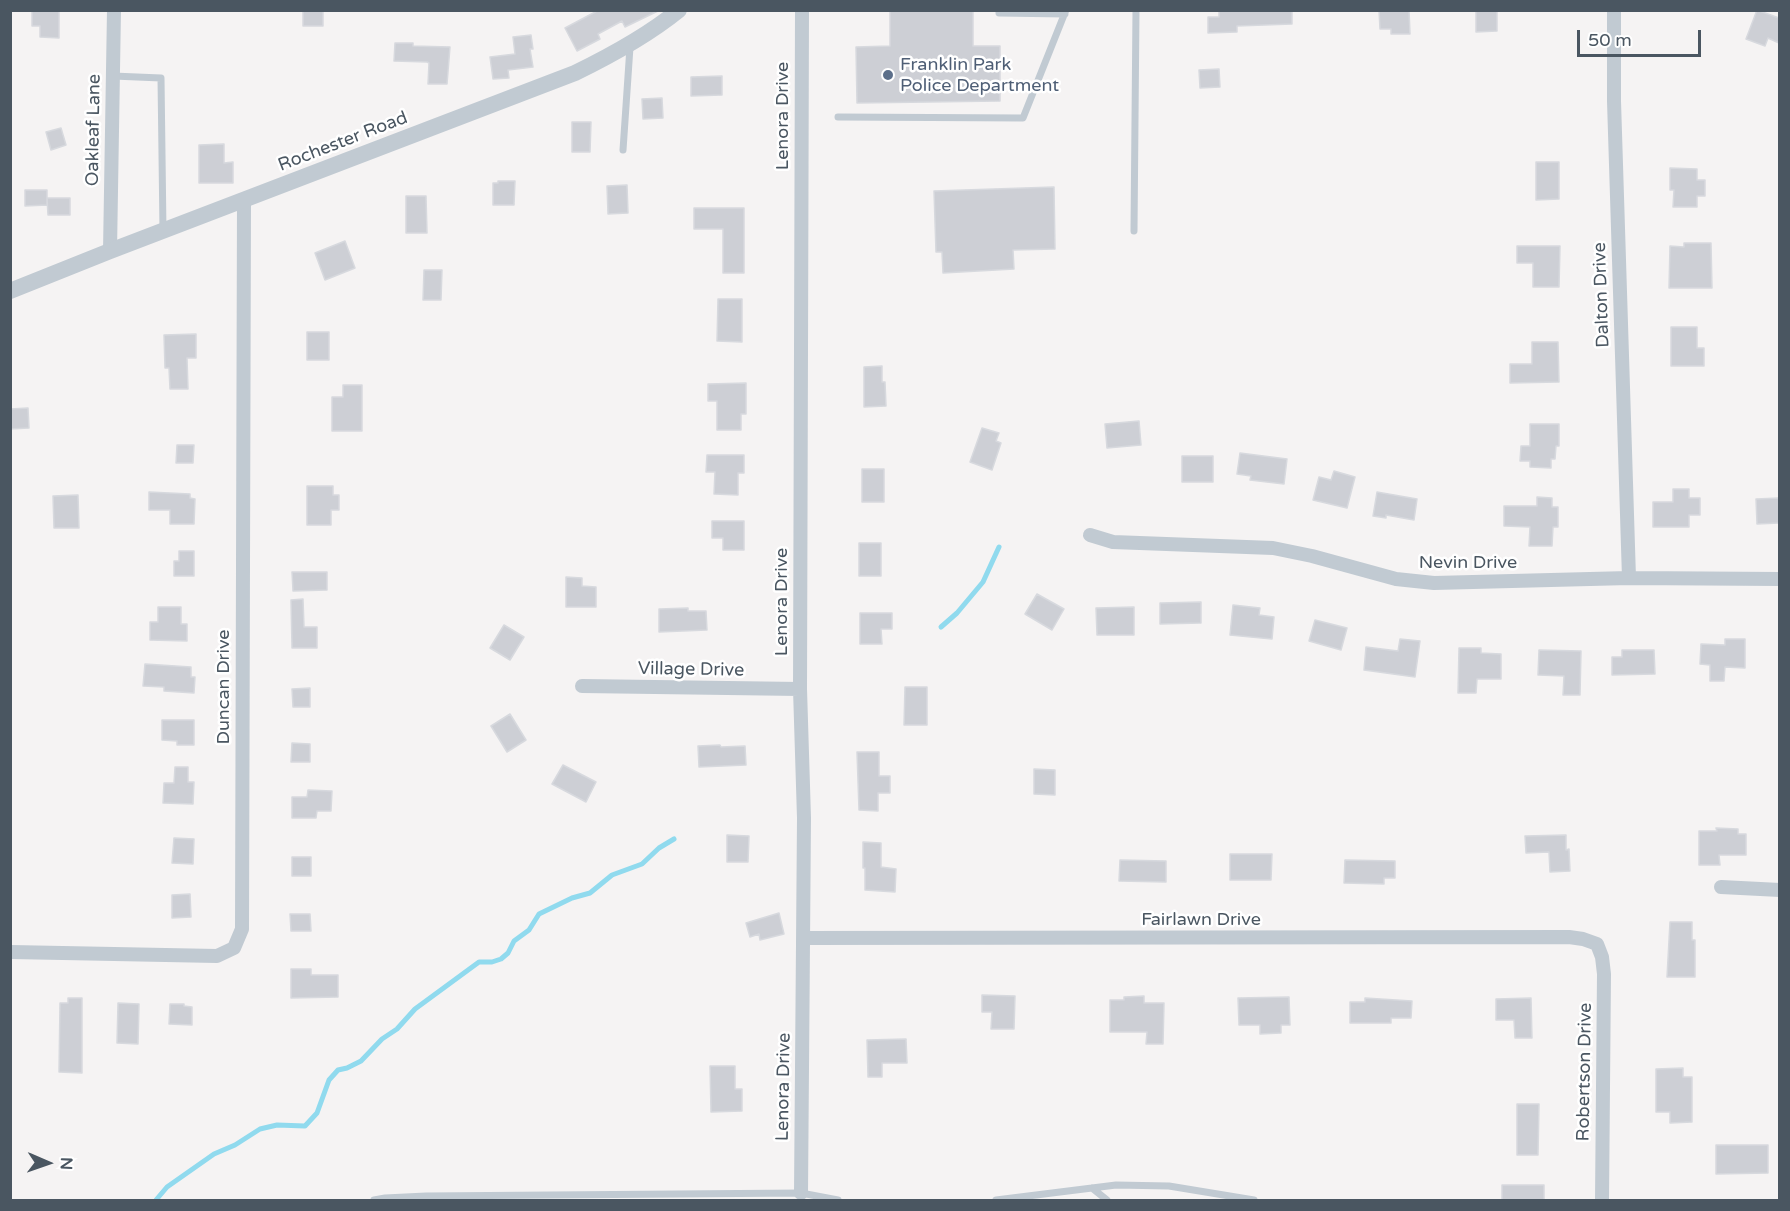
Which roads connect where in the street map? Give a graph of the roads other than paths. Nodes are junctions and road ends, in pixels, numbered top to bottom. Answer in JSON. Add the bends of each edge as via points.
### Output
{"nodes":[{"id":1,"x":114,"y":10,"type":"edge"},
{"id":2,"x":679,"y":10,"type":"edge"},
{"id":3,"x":802,"y":10,"type":"edge"},
{"id":4,"x":1136,"y":10,"type":"edge"},
{"id":5,"x":1614,"y":10,"type":"edge"},
{"id":6,"x":999,"y":12,"type":"edge"},
{"id":7,"x":1066,"y":12,"type":"edge"},
{"id":8,"x":630,"y":44,"type":"junction"},
{"id":9,"x":113,"y":76,"type":"junction"},
{"id":10,"x":838,"y":117,"type":"dead end"},
{"id":11,"x":623,"y":150,"type":"dead end"},
{"id":12,"x":244,"y":201,"type":"junction"},
{"id":13,"x":163,"y":231,"type":"junction"},
{"id":14,"x":1134,"y":231,"type":"dead end"},
{"id":15,"x":110,"y":251,"type":"junction"},
{"id":16,"x":10,"y":291,"type":"edge"},
{"id":17,"x":1090,"y":535,"type":"dead end"},
{"id":18,"x":1629,"y":578,"type":"junction"},
{"id":19,"x":1779,"y":579,"type":"edge"},
{"id":20,"x":582,"y":686,"type":"dead end"},
{"id":21,"x":800,"y":689,"type":"junction"},
{"id":22,"x":1721,"y":887,"type":"dead end"},
{"id":23,"x":1779,"y":890,"type":"edge"},
{"id":24,"x":804,"y":938,"type":"junction"},
{"id":25,"x":1597,"y":944,"type":"joint"},
{"id":26,"x":11,"y":952,"type":"edge"},
{"id":27,"x":1092,"y":1188,"type":"junction"},
{"id":28,"x":801,"y":1193,"type":"junction"},
{"id":29,"x":374,"y":1200,"type":"edge"},
{"id":30,"x":838,"y":1200,"type":"edge"},
{"id":31,"x":996,"y":1200,"type":"edge"},
{"id":32,"x":1107,"y":1200,"type":"edge"},
{"id":33,"x":1254,"y":1200,"type":"edge"},
{"id":34,"x":1602,"y":1200,"type":"edge"}],
"edges":[{"from":1,"to":9,"type":"street","name":"Oakleaf Lane"},
{"from":2,"to":8,"type":"street","name":"Rochester Road"},
{"from":3,"to":21,"type":"street","name":"Lenora Drive"},
{"from":4,"to":14,"type":"lane"},
{"from":5,"to":18,"type":"street","name":"Dalton Drive"},
{"from":6,"to":7,"type":"lane"},
{"from":7,"to":10,"type":"lane","via":[[1023,118]]},
{"from":8,"to":11,"type":"lane"},
{"from":8,"to":12,"type":"street","name":"Rochester Road","via":[[527,93]]},
{"from":9,"to":13,"type":"lane","via":[[161,78]]},
{"from":9,"to":15,"type":"street","name":"Oakleaf Lane"},
{"from":12,"to":13,"type":"street","name":"Rochester Road"},
{"from":12,"to":26,"type":"street","name":"Duncan Drive","via":[[242,929],[234,948],[217,956]]},
{"from":13,"to":15,"type":"street","name":"Rochester Road"},
{"from":15,"to":16,"type":"street","name":"Rochester Road"},
{"from":17,"to":18,"type":"street","name":"Nevin Drive","via":[[1113,542],[1273,548],[1396,579],[1434,583]]},
{"from":18,"to":19,"type":"street","name":"Nevin Drive"},
{"from":20,"to":21,"type":"street","name":"Village Drive"},
{"from":21,"to":24,"type":"street","name":"Lenora Drive"},
{"from":22,"to":23,"type":"street"},
{"from":24,"to":25,"type":"street","name":"Fairlawn Drive","via":[[1569,937]]},
{"from":24,"to":28,"type":"street","name":"Lenora Drive"},
{"from":25,"to":34,"type":"street","name":"Robertson Drive","via":[[1604,974]]},
{"from":27,"to":31,"type":"lane"},
{"from":27,"to":32,"type":"lane"},
{"from":27,"to":33,"type":"lane","via":[[1169,1186]]},
{"from":28,"to":29,"type":"lane","via":[[426,1196]]},
{"from":28,"to":30,"type":"lane"}]}
